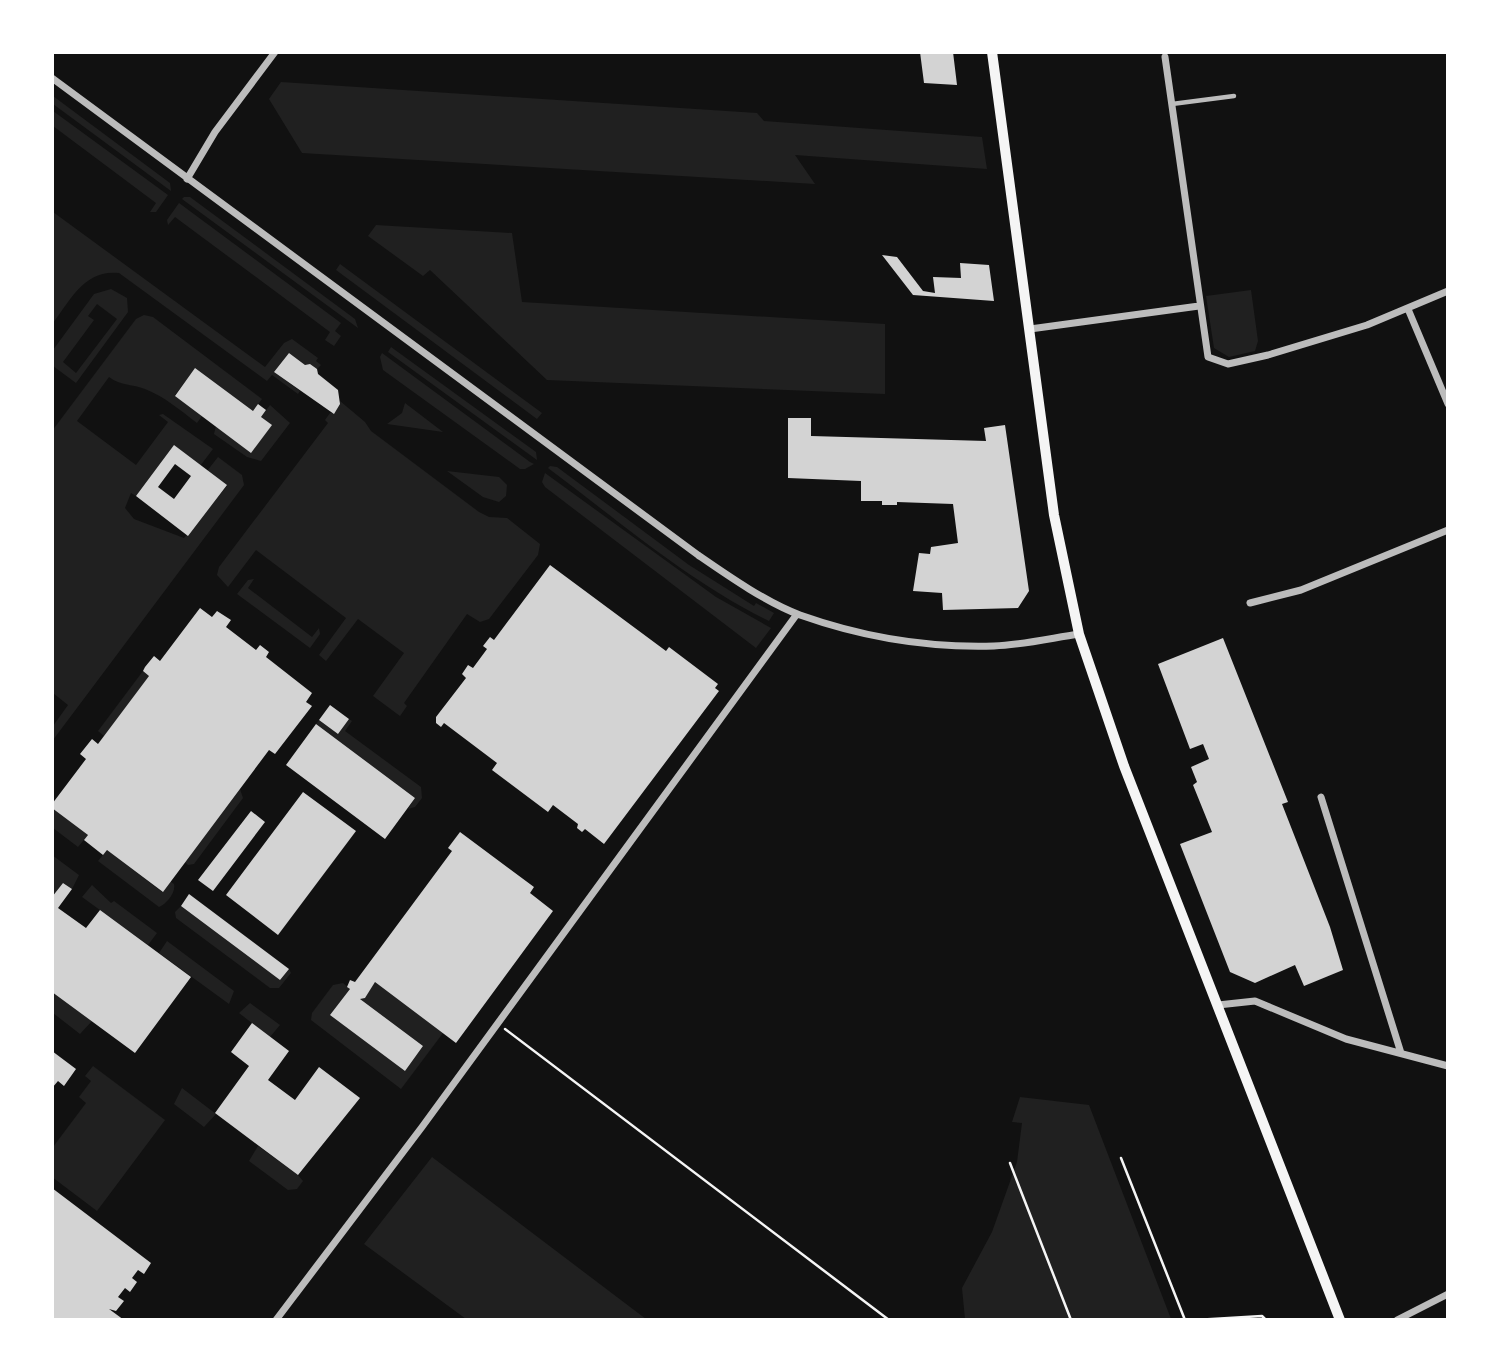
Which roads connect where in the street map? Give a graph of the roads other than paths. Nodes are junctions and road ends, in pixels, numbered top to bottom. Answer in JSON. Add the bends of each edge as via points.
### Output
{"nodes":[{"id":1,"x":275,"y":52,"type":"edge"},
{"id":2,"x":992,"y":52,"type":"edge"},
{"id":3,"x":1165,"y":55,"type":"edge"},
{"id":4,"x":52,"y":78,"type":"edge"},
{"id":5,"x":1234,"y":96,"type":"dead end"},
{"id":6,"x":1171,"y":107,"type":"junction"},
{"id":7,"x":187,"y":179,"type":"junction"},
{"id":8,"x":1447,"y":291,"type":"edge"},
{"id":9,"x":1199,"y":306,"type":"junction"},
{"id":10,"x":1408,"y":309,"type":"junction"},
{"id":11,"x":1030,"y":329,"type":"junction"},
{"id":12,"x":1447,"y":404,"type":"edge"},
{"id":13,"x":1447,"y":530,"type":"edge"},
{"id":14,"x":1250,"y":603,"type":"dead end"},
{"id":15,"x":797,"y":614,"type":"junction"},
{"id":16,"x":1079,"y":634,"type":"junction"},
{"id":17,"x":1321,"y":797,"type":"dead end"},
{"id":18,"x":1218,"y":1005,"type":"junction"},
{"id":19,"x":1401,"y":1053,"type":"junction"},
{"id":20,"x":1447,"y":1066,"type":"edge"},
{"id":21,"x":1447,"y":1294,"type":"edge"},
{"id":22,"x":1339,"y":1319,"type":"edge"},
{"id":23,"x":276,"y":1320,"type":"edge"},
{"id":24,"x":1397,"y":1320,"type":"edge"}],
"edges":[{"from":1,"to":7,"type":"street","via":[[215,132]]},
{"from":2,"to":11,"type":"main road"},
{"from":3,"to":6,"type":"street"},
{"from":4,"to":7,"type":"street"},
{"from":5,"to":6,"type":"lane"},
{"from":6,"to":9,"type":"street"},
{"from":7,"to":15,"type":"street","via":[[698,555]]},
{"from":8,"to":10,"type":"street"},
{"from":9,"to":10,"type":"street","via":[[1208,356],[1228,364],[1367,326]]},
{"from":9,"to":11,"type":"street"},
{"from":10,"to":12,"type":"street"},
{"from":11,"to":16,"type":"main road","via":[[1054,515]]},
{"from":13,"to":14,"type":"street","via":[[1301,590]]},
{"from":15,"to":16,"type":"street","via":[[916,644],[998,646]]},
{"from":15,"to":23,"type":"street"},
{"from":16,"to":18,"type":"main road","via":[[1124,766]]},
{"from":17,"to":19,"type":"street"},
{"from":18,"to":19,"type":"street","via":[[1255,1000],[1346,1039]]},
{"from":18,"to":22,"type":"main road"},
{"from":19,"to":20,"type":"street"},
{"from":21,"to":24,"type":"street"}]}
